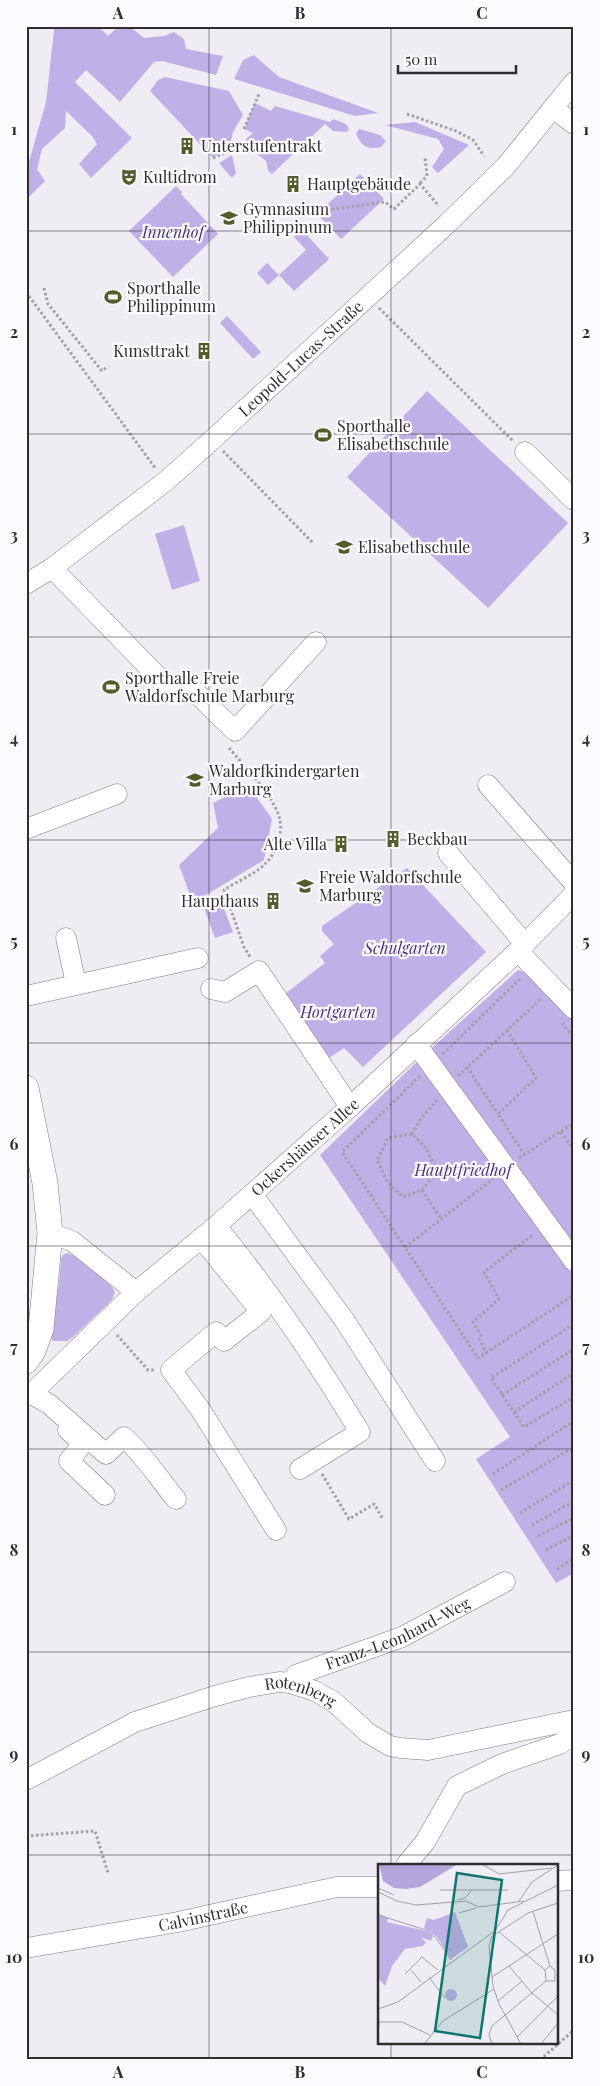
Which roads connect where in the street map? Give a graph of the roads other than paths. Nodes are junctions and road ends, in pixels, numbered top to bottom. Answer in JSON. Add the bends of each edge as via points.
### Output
{"nodes":[{"id":1,"x":574,"y":82,"type":"edge"},
{"id":2,"x":554,"y":109,"type":"junction"},
{"id":3,"x":574,"y":124,"type":"edge"},
{"id":4,"x":524,"y":452,"type":"road end"},
{"id":5,"x":574,"y":500,"type":"edge"},
{"id":6,"x":52,"y":568,"type":"junction"},
{"id":7,"x":26,"y":584,"type":"edge"},
{"id":8,"x":316,"y":642,"type":"dead end"},
{"id":9,"x":488,"y":785,"type":"dead end"},
{"id":10,"x":117,"y":794,"type":"dead end"},
{"id":11,"x":26,"y":829,"type":"edge"},
{"id":12,"x":448,"y":853,"type":"dead end"},
{"id":13,"x":574,"y":883,"type":"edge"},
{"id":14,"x":570,"y":905,"type":"edge"},
{"id":15,"x":66,"y":938,"type":"dead end"},
{"id":16,"x":521,"y":948,"type":"junction"},
{"id":17,"x":198,"y":958,"type":"dead end"},
{"id":18,"x":76,"y":984,"type":"junction"},
{"id":19,"x":211,"y":989,"type":"dead end"},
{"id":20,"x":26,"y":996,"type":"edge"},
{"id":21,"x":574,"y":1008,"type":"edge"},
{"id":22,"x":416,"y":1044,"type":"junction"},
{"id":23,"x":26,"y":1088,"type":"edge"},
{"id":24,"x":350,"y":1107,"type":"junction"},
{"id":25,"x":252,"y":1194,"type":"junction"},
{"id":26,"x":209,"y":1232,"type":"junction"},
{"id":27,"x":50,"y":1233,"type":"junction"},
{"id":28,"x":574,"y":1261,"type":"edge"},
{"id":29,"x":45,"y":1282,"type":"junction"},
{"id":30,"x":136,"y":1292,"type":"junction"},
{"id":31,"x":26,"y":1323,"type":"edge"},
{"id":32,"x":77,"y":1348,"type":"junction"},
{"id":33,"x":28,"y":1361,"type":"edge"},
{"id":34,"x":28,"y":1400,"type":"edge"},
{"id":35,"x":434,"y":1461,"type":"dead end"},
{"id":36,"x":307,"y":1465,"type":"road end"},
{"id":37,"x":105,"y":1495,"type":"dead end"},
{"id":38,"x":176,"y":1499,"type":"dead end"},
{"id":39,"x":276,"y":1530,"type":"dead end"},
{"id":40,"x":506,"y":1582,"type":"dead end"},
{"id":41,"x":290,"y":1683,"type":"junction"},
{"id":42,"x":574,"y":1720,"type":"edge"},
{"id":43,"x":574,"y":1735,"type":"edge"},
{"id":44,"x":26,"y":1780,"type":"edge"},
{"id":45,"x":407,"y":1864,"type":"edge"},
{"id":46,"x":574,"y":1880,"type":"edge"},
{"id":47,"x":558,"y":1881,"type":"edge"},
{"id":48,"x":378,"y":1887,"type":"edge"},
{"id":49,"x":26,"y":1948,"type":"edge"}],
"edges":[{"from":1,"to":2,"type":"street","name":"Leopold-Lucas-Straße"},
{"from":2,"to":3,"type":"street"},
{"from":2,"to":6,"type":"street","name":"Leopold-Lucas-Straße","via":[[511,161],[212,440],[166,482]]},
{"from":4,"to":5,"type":"street"},
{"from":6,"to":7,"type":"street","name":"Leopold-Lucas-Straße"},
{"from":6,"to":8,"type":"street","via":[[165,684],[191,688],[235,731]]},
{"from":9,"to":13,"type":"street"},
{"from":10,"to":11,"type":"street"},
{"from":12,"to":16,"type":"street"},
{"from":14,"to":16,"type":"street","name":"Ockershäuser Allee"},
{"from":15,"to":18,"type":"street"},
{"from":16,"to":21,"type":"street"},
{"from":16,"to":22,"type":"street","name":"Ockershäuser Allee"},
{"from":17,"to":18,"type":"street"},
{"from":18,"to":20,"type":"street"},
{"from":19,"to":24,"type":"street","via":[[224,992],[258,971]]},
{"from":22,"to":24,"type":"street","name":"Ockershäuser Allee"},
{"from":22,"to":28,"type":"street"},
{"from":23,"to":27,"type":"main road","via":[[45,1183]]},
{"from":24,"to":25,"type":"street","name":"Ockershäuser Allee"},
{"from":25,"to":26,"type":"street","name":"Ockershäuser Allee"},
{"from":25,"to":35,"type":"street","via":[[345,1321]]},
{"from":26,"to":30,"type":"street","name":"Ockershäuser Allee"},
{"from":26,"to":36,"type":"street","via":[[258,1277],[360,1432]]},
{"from":26,"to":39,"type":"street","via":[[261,1312],[224,1341],[216,1332],[171,1370],[200,1409]]},
{"from":27,"to":29,"type":"main road"},
{"from":27,"to":30,"type":"street","via":[[72,1240]]},
{"from":29,"to":31,"type":"main road"},
{"from":29,"to":33,"type":"main road","via":[[40,1328]]},
{"from":30,"to":32,"type":"street","name":"Ockershäuser Allee"},
{"from":32,"to":33,"type":"street","via":[[41,1354]]},
{"from":32,"to":34,"type":"street","name":"Ockershäuser Allee"},
{"from":33,"to":34,"type":"street"},
{"from":34,"to":37,"type":"street","via":[[83,1443],[69,1461]]},
{"from":34,"to":38,"type":"street","via":[[50,1404],[106,1454],[124,1437]]},
{"from":40,"to":41,"type":"street","name":"Franz-Leonhard-Weg","via":[[402,1637],[296,1675]]},
{"from":41,"to":42,"type":"street","name":"Rotenberg","via":[[315,1691],[334,1702],[368,1733],[400,1748],[428,1750]]},
{"from":41,"to":44,"type":"street","name":"Rotenberg","via":[[249,1687],[135,1722]]},
{"from":43,"to":45,"type":"street","via":[[560,1744],[502,1764],[457,1786],[425,1842]]},
{"from":46,"to":47,"type":"street"},
{"from":48,"to":49,"type":"street","name":"Calvinstraße","via":[[337,1887],[178,1922]]}]}
